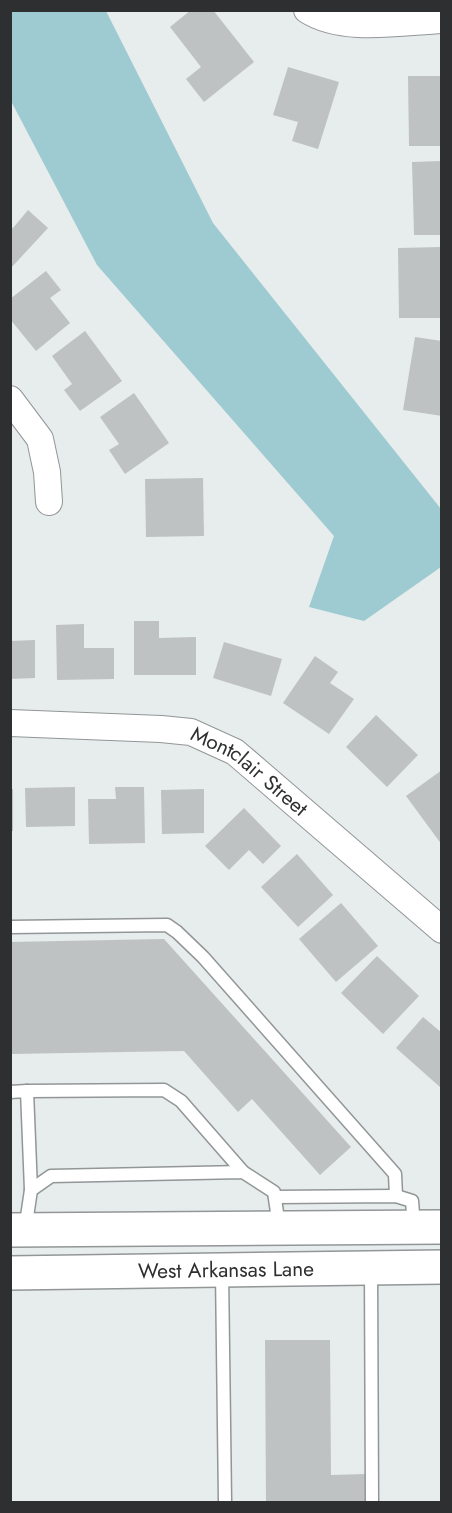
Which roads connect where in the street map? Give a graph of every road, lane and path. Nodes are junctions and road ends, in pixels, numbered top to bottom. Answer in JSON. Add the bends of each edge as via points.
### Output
{"nodes":[{"id":1,"x":307,"y":10,"type":"edge"},
{"id":2,"x":441,"y":20,"type":"edge"},
{"id":3,"x":10,"y":399,"type":"edge"},
{"id":4,"x":49,"y":502,"type":"dead end"},
{"id":5,"x":10,"y":723,"type":"edge"},
{"id":6,"x":10,"y":927,"type":"edge"},
{"id":7,"x":441,"y":930,"type":"edge"},
{"id":8,"x":27,"y":1091,"type":"junction"},
{"id":9,"x":10,"y":1092,"type":"edge"},
{"id":10,"x":243,"y":1172,"type":"junction"},
{"id":11,"x":31,"y":1190,"type":"junction"},
{"id":12,"x":396,"y":1196,"type":"junction"},
{"id":13,"x":277,"y":1213,"type":"junction"},
{"id":14,"x":428,"y":1227,"type":"edge"},
{"id":15,"x":18,"y":1230,"type":"edge"},
{"id":16,"x":371,"y":1268,"type":"junction"},
{"id":17,"x":441,"y":1268,"type":"edge"},
{"id":18,"x":222,"y":1270,"type":"junction"},
{"id":19,"x":10,"y":1272,"type":"edge"},
{"id":20,"x":225,"y":1503,"type":"edge"},
{"id":21,"x":372,"y":1503,"type":"edge"}],
"edges":[{"from":1,"to":2,"type":"street","via":[[318,18],[358,25]]},
{"from":3,"to":4,"type":"street","via":[[40,439]]},
{"from":5,"to":7,"type":"street","name":"Montclair Street","via":[[191,732],[235,752]]},
{"from":6,"to":12,"type":"lane","via":[[167,925],[203,957],[395,1174]]},
{"from":8,"to":9,"type":"lane"},
{"from":8,"to":10,"type":"lane","via":[[164,1090],[181,1101]]},
{"from":8,"to":11,"type":"lane"},
{"from":10,"to":11,"type":"lane","via":[[51,1176]]},
{"from":10,"to":13,"type":"lane","via":[[274,1192]]},
{"from":11,"to":15,"type":"lane"},
{"from":12,"to":13,"type":"lane"},
{"from":12,"to":14,"type":"lane","via":[[412,1201]]},
{"from":13,"to":14,"type":"main road","name":"West Arkansas Lane"},
{"from":13,"to":15,"type":"main road","name":"West Arkansas Lane"},
{"from":16,"to":17,"type":"main road","name":"West Arkansas Lane"},
{"from":16,"to":18,"type":"main road","name":"West Arkansas Lane"},
{"from":16,"to":21,"type":"lane"},
{"from":18,"to":19,"type":"main road","name":"West Arkansas Lane"},
{"from":18,"to":20,"type":"lane"}]}
